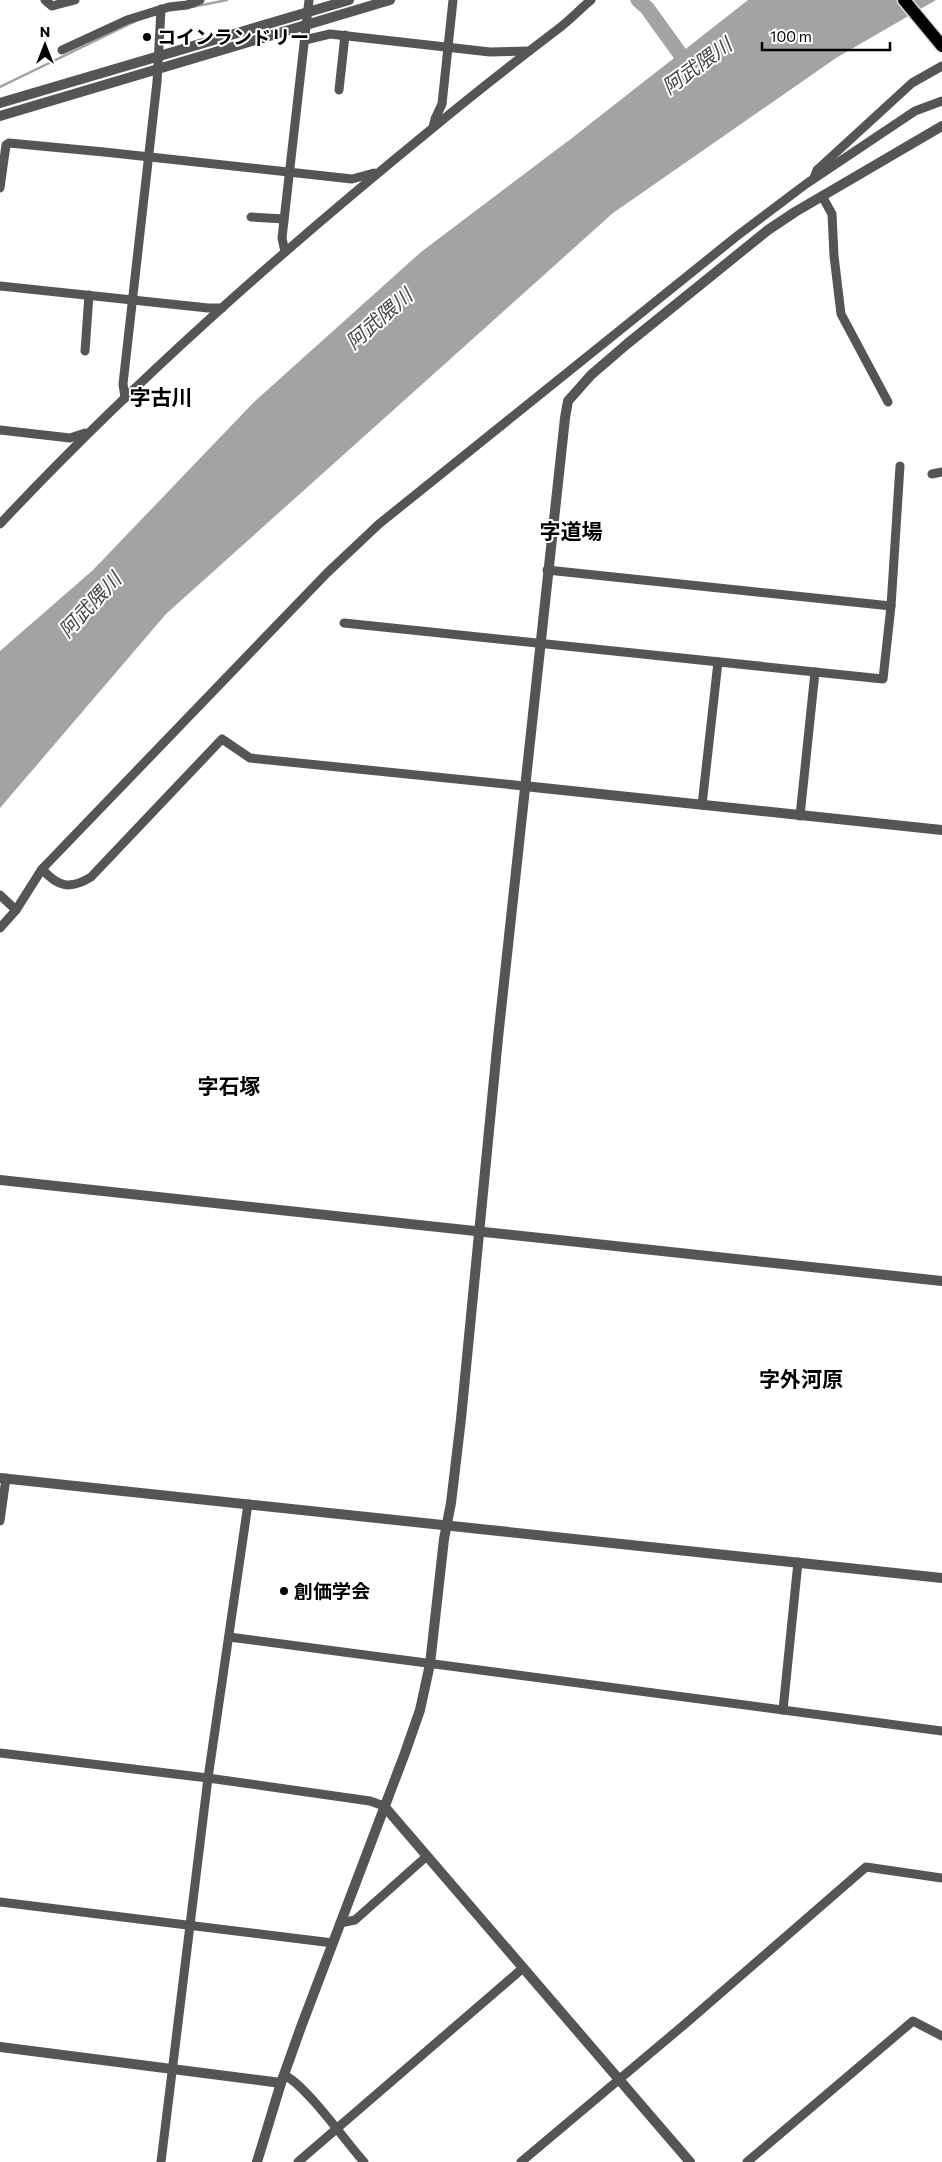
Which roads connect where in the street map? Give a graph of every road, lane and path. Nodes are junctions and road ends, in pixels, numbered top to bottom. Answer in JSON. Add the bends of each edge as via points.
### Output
{"nodes":[{"id":1,"x":45,"y":0,"type":"edge"},
{"id":2,"x":75,"y":0,"type":"edge"},
{"id":3,"x":309,"y":0,"type":"edge"},
{"id":4,"x":349,"y":0,"type":"edge"},
{"id":5,"x":390,"y":0,"type":"edge"},
{"id":6,"x":453,"y":0,"type":"edge"},
{"id":7,"x":591,"y":0,"type":"edge"},
{"id":8,"x":904,"y":0,"type":"edge"},
{"id":9,"x":197,"y":1,"type":"edge"},
{"id":10,"x":162,"y":9,"type":"junction"},
{"id":11,"x":309,"y":12,"type":"junction"},
{"id":12,"x":307,"y":24,"type":"junction"},
{"id":13,"x":345,"y":35,"type":"junction"},
{"id":14,"x":305,"y":40,"type":"junction"},
{"id":15,"x":448,"y":46,"type":"junction"},
{"id":16,"x":942,"y":46,"type":"edge"},
{"id":17,"x":62,"y":50,"type":"dead end"},
{"id":18,"x":529,"y":51,"type":"junction"},
{"id":19,"x":159,"y":56,"type":"junction"},
{"id":20,"x":942,"y":66,"type":"edge"},
{"id":21,"x":158,"y":68,"type":"junction"},
{"id":22,"x":339,"y":90,"type":"dead end"},
{"id":23,"x":942,"y":101,"type":"edge"},
{"id":24,"x":0,"y":103,"type":"edge"},
{"id":25,"x":0,"y":116,"type":"edge"},
{"id":26,"x":942,"y":126,"type":"edge"},
{"id":27,"x":433,"y":127,"type":"junction"},
{"id":28,"x":148,"y":156,"type":"junction"},
{"id":29,"x":380,"y":170,"type":"junction"},
{"id":30,"x":290,"y":174,"type":"junction"},
{"id":31,"x":813,"y":179,"type":"junction"},
{"id":32,"x":0,"y":188,"type":"edge"},
{"id":33,"x":822,"y":196,"type":"junction"},
{"id":34,"x":251,"y":217,"type":"dead end"},
{"id":35,"x":284,"y":219,"type":"junction"},
{"id":36,"x":285,"y":252,"type":"junction"},
{"id":37,"x":0,"y":286,"type":"edge"},
{"id":38,"x":89,"y":296,"type":"junction"},
{"id":39,"x":133,"y":301,"type":"junction"},
{"id":40,"x":222,"y":308,"type":"junction"},
{"id":41,"x":84,"y":351,"type":"dead end"},
{"id":42,"x":125,"y":398,"type":"junction"},
{"id":43,"x":888,"y":402,"type":"dead end"},
{"id":44,"x":0,"y":430,"type":"edge"},
{"id":45,"x":88,"y":434,"type":"junction"},
{"id":46,"x":900,"y":466,"type":"dead end"},
{"id":47,"x":942,"y":472,"type":"edge"},
{"id":48,"x":932,"y":474,"type":"dead end"},
{"id":49,"x":0,"y":524,"type":"edge"},
{"id":50,"x":547,"y":570,"type":"junction"},
{"id":51,"x":891,"y":606,"type":"junction"},
{"id":52,"x":344,"y":623,"type":"dead end"},
{"id":53,"x":540,"y":643,"type":"junction"},
{"id":54,"x":718,"y":662,"type":"junction"},
{"id":55,"x":815,"y":672,"type":"junction"},
{"id":56,"x":524,"y":786,"type":"junction"},
{"id":57,"x":702,"y":805,"type":"junction"},
{"id":58,"x":800,"y":816,"type":"junction"},
{"id":59,"x":942,"y":830,"type":"edge"},
{"id":60,"x":42,"y":869,"type":"junction"},
{"id":61,"x":0,"y":895,"type":"edge"},
{"id":62,"x":13,"y":907,"type":"junction"},
{"id":63,"x":0,"y":928,"type":"edge"},
{"id":64,"x":0,"y":1180,"type":"edge"},
{"id":65,"x":478,"y":1232,"type":"junction"},
{"id":66,"x":942,"y":1281,"type":"edge"},
{"id":67,"x":3,"y":1478,"type":"edge"},
{"id":68,"x":248,"y":1504,"type":"junction"},
{"id":69,"x":0,"y":1521,"type":"edge"},
{"id":70,"x":447,"y":1524,"type":"junction"},
{"id":71,"x":798,"y":1562,"type":"junction"},
{"id":72,"x":942,"y":1578,"type":"edge"},
{"id":73,"x":229,"y":1638,"type":"junction"},
{"id":74,"x":430,"y":1664,"type":"junction"},
{"id":75,"x":783,"y":1710,"type":"junction"},
{"id":76,"x":942,"y":1731,"type":"edge"},
{"id":77,"x":0,"y":1753,"type":"edge"},
{"id":78,"x":208,"y":1778,"type":"junction"},
{"id":79,"x":384,"y":1806,"type":"junction"},
{"id":80,"x":427,"y":1856,"type":"junction"},
{"id":81,"x":942,"y":1878,"type":"edge"},
{"id":82,"x":0,"y":1902,"type":"edge"},
{"id":83,"x":340,"y":1924,"type":"junction"},
{"id":84,"x":190,"y":1927,"type":"junction"},
{"id":85,"x":333,"y":1943,"type":"junction"},
{"id":86,"x":523,"y":1968,"type":"junction"},
{"id":87,"x":942,"y":2036,"type":"edge"},
{"id":88,"x":0,"y":2047,"type":"edge"},
{"id":89,"x":173,"y":2068,"type":"junction"},
{"id":90,"x":283,"y":2079,"type":"junction"},
{"id":91,"x":618,"y":2079,"type":"junction"},
{"id":92,"x":336,"y":2130,"type":"junction"},
{"id":93,"x":161,"y":2162,"type":"edge"},
{"id":94,"x":257,"y":2162,"type":"edge"},
{"id":95,"x":298,"y":2162,"type":"edge"},
{"id":96,"x":364,"y":2162,"type":"edge"},
{"id":97,"x":521,"y":2162,"type":"edge"},
{"id":98,"x":690,"y":2162,"type":"edge"},
{"id":99,"x":747,"y":2162,"type":"edge"}],
"edges":[{"from":1,"to":2,"type":"street","via":[[52,6]]},
{"from":3,"to":11,"type":"street"},
{"from":4,"to":11,"type":"street"},
{"from":5,"to":12,"type":"street"},
{"from":6,"to":15,"type":"street"},
{"from":7,"to":18,"type":"street"},
{"from":8,"to":16,"type":"main road"},
{"from":9,"to":10,"type":"street"},
{"from":10,"to":17,"type":"street","via":[[127,20]]},
{"from":10,"to":19,"type":"street"},
{"from":11,"to":12,"type":"street"},
{"from":11,"to":19,"type":"street"},
{"from":12,"to":14,"type":"street"},
{"from":12,"to":21,"type":"street"},
{"from":13,"to":14,"type":"street","via":[[330,34]]},
{"from":13,"to":15,"type":"street"},
{"from":13,"to":22,"type":"street"},
{"from":14,"to":30,"type":"street"},
{"from":15,"to":18,"type":"street","via":[[490,52]]},
{"from":15,"to":27,"type":"street","via":[[442,104]]},
{"from":18,"to":27,"type":"street"},
{"from":19,"to":21,"type":"street"},
{"from":19,"to":24,"type":"street"},
{"from":20,"to":31,"type":"street","via":[[912,83],[817,170]]},
{"from":21,"to":25,"type":"street"},
{"from":21,"to":28,"type":"street"},
{"from":23,"to":31,"type":"street","via":[[915,111]]},
{"from":26,"to":33,"type":"street"},
{"from":27,"to":29,"type":"street"},
{"from":28,"to":30,"type":"street"},
{"from":28,"to":32,"type":"street","via":[[9,144],[4,152]]},
{"from":28,"to":39,"type":"street"},
{"from":29,"to":30,"type":"street","via":[[352,179]]},
{"from":29,"to":36,"type":"street"},
{"from":30,"to":35,"type":"street"},
{"from":31,"to":60,"type":"street","via":[[737,236],[379,524],[327,573]]},
{"from":33,"to":43,"type":"street","via":[[832,214],[841,314]]},
{"from":33,"to":50,"type":"street","via":[[768,230],[627,344],[575,392],[568,402],[565,418]]},
{"from":34,"to":35,"type":"street"},
{"from":35,"to":36,"type":"street","via":[[282,238]]},
{"from":36,"to":40,"type":"street"},
{"from":37,"to":38,"type":"street"},
{"from":38,"to":39,"type":"street"},
{"from":38,"to":41,"type":"street"},
{"from":39,"to":40,"type":"street"},
{"from":39,"to":42,"type":"street","via":[[123,384]]},
{"from":40,"to":42,"type":"street"},
{"from":42,"to":45,"type":"street"},
{"from":44,"to":45,"type":"street","via":[[70,438]]},
{"from":45,"to":49,"type":"street"},
{"from":46,"to":51,"type":"street"},
{"from":47,"to":48,"type":"street"},
{"from":50,"to":51,"type":"street"},
{"from":50,"to":53,"type":"street"},
{"from":51,"to":55,"type":"street","via":[[883,679]]},
{"from":52,"to":53,"type":"street"},
{"from":53,"to":54,"type":"street"},
{"from":53,"to":56,"type":"street"},
{"from":54,"to":55,"type":"street"},
{"from":54,"to":57,"type":"street"},
{"from":55,"to":58,"type":"street"},
{"from":56,"to":57,"type":"street"},
{"from":56,"to":60,"type":"street","via":[[250,758],[222,739],[80,884],[67,886],[53,880]]},
{"from":56,"to":65,"type":"street"},
{"from":57,"to":58,"type":"street"},
{"from":58,"to":59,"type":"street"},
{"from":60,"to":62,"type":"street"},
{"from":61,"to":62,"type":"street"},
{"from":62,"to":63,"type":"street"},
{"from":64,"to":65,"type":"street"},
{"from":65,"to":66,"type":"street"},
{"from":65,"to":70,"type":"street","via":[[475,1289]]},
{"from":67,"to":68,"type":"street"},
{"from":67,"to":69,"type":"street"},
{"from":68,"to":70,"type":"street"},
{"from":68,"to":73,"type":"street"},
{"from":70,"to":71,"type":"street"},
{"from":70,"to":74,"type":"street"},
{"from":71,"to":72,"type":"street"},
{"from":71,"to":75,"type":"street"},
{"from":73,"to":74,"type":"street"},
{"from":73,"to":78,"type":"street"},
{"from":74,"to":75,"type":"street"},
{"from":74,"to":79,"type":"street","via":[[420,1710]]},
{"from":75,"to":76,"type":"street"},
{"from":77,"to":78,"type":"street"},
{"from":78,"to":79,"type":"street","via":[[370,1801]]},
{"from":78,"to":84,"type":"street"},
{"from":79,"to":80,"type":"street"},
{"from":79,"to":83,"type":"street"},
{"from":80,"to":83,"type":"street","via":[[355,1920]]},
{"from":80,"to":86,"type":"street"},
{"from":81,"to":91,"type":"street","via":[[866,1867]]},
{"from":82,"to":84,"type":"street"},
{"from":83,"to":85,"type":"street"},
{"from":84,"to":85,"type":"street"},
{"from":84,"to":89,"type":"street"},
{"from":85,"to":90,"type":"street"},
{"from":86,"to":91,"type":"street"},
{"from":86,"to":92,"type":"street"},
{"from":87,"to":99,"type":"street","via":[[914,2021]]},
{"from":88,"to":89,"type":"street"},
{"from":89,"to":90,"type":"street"},
{"from":89,"to":93,"type":"street"},
{"from":90,"to":92,"type":"street","via":[[293,2079]]},
{"from":90,"to":94,"type":"street"},
{"from":91,"to":97,"type":"street"},
{"from":91,"to":98,"type":"street"},
{"from":92,"to":95,"type":"street"},
{"from":92,"to":96,"type":"street"}]}
